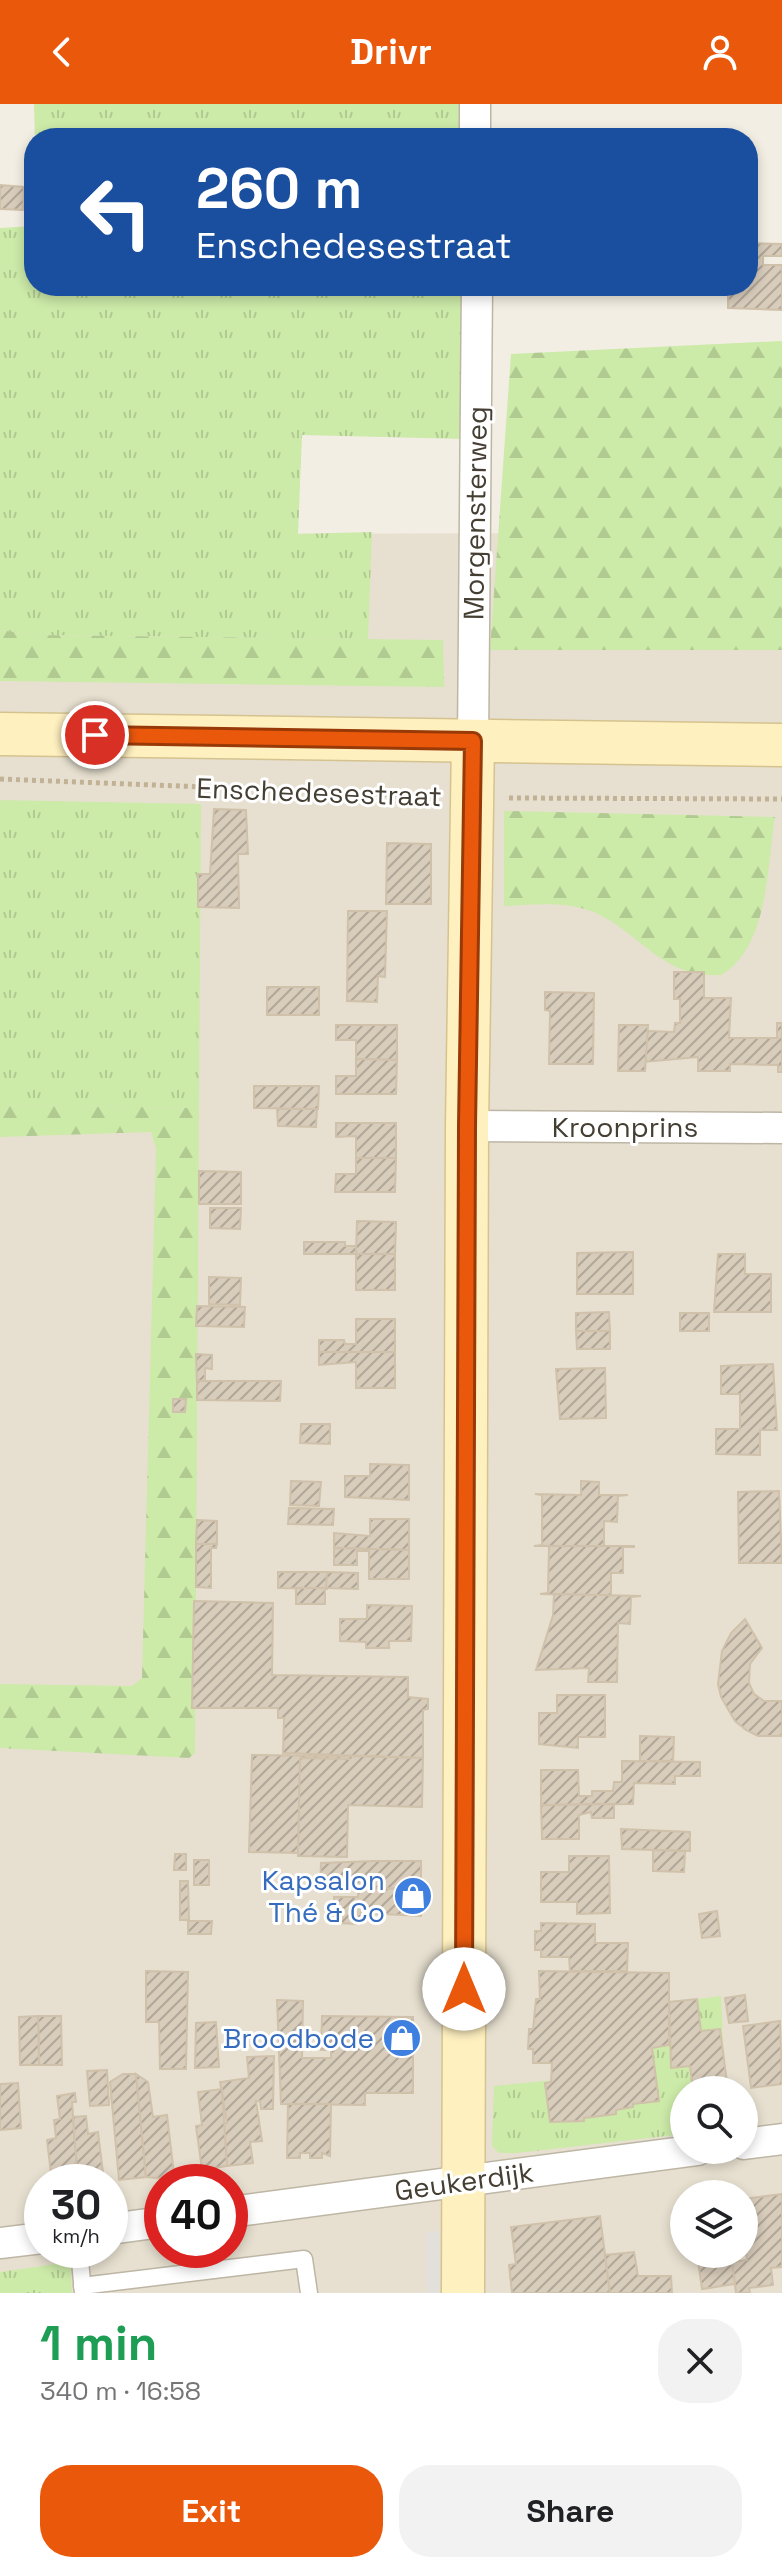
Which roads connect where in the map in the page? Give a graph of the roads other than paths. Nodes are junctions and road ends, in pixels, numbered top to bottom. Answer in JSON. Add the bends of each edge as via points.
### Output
{"nodes":[{"id":1,"x":475,"y":104,"type":"edge"},
{"id":2,"x":475,"y":128,"type":"edge"},
{"id":3,"x":477,"y":296,"type":"edge"},
{"id":4,"x":0,"y":734,"type":"edge"},
{"id":5,"x":473,"y":741,"type":"junction"},
{"id":6,"x":782,"y":745,"type":"edge"},
{"id":7,"x":467,"y":1126,"type":"junction"},
{"id":8,"x":782,"y":1128,"type":"edge"},
{"id":9,"x":782,"y":2139,"type":"edge"},
{"id":10,"x":758,"y":2142,"type":"edge"},
{"id":11,"x":670,"y":2154,"type":"edge"},
{"id":12,"x":463,"y":2181,"type":"junction"},
{"id":13,"x":248,"y":2210,"type":"edge"},
{"id":14,"x":24,"y":2240,"type":"edge"},
{"id":15,"x":0,"y":2243,"type":"edge"},
{"id":16,"x":81,"y":2268,"type":"edge"},
{"id":17,"x":83,"y":2290,"type":"edge"},
{"id":18,"x":309,"y":2293,"type":"edge"},
{"id":19,"x":463,"y":2293,"type":"edge"}],
"edges":[{"from":1,"to":2,"type":"street"},
{"from":3,"to":5,"type":"street","name":"Morgensterweg"},
{"from":4,"to":5,"type":"street","name":"Enschedesestraat"},
{"from":5,"to":6,"type":"street","name":"Enschedesestraat"},
{"from":5,"to":7,"type":"street"},
{"from":7,"to":8,"type":"street","name":"Kroonprins"},
{"from":7,"to":12,"type":"street"},
{"from":9,"to":10,"type":"street"},
{"from":11,"to":12,"type":"street","name":"Geukerdijk"},
{"from":12,"to":13,"type":"street","name":"Geukerdijk"},
{"from":12,"to":19,"type":"street"},
{"from":14,"to":15,"type":"street"},
{"from":16,"to":17,"type":"lane"},
{"from":17,"to":18,"type":"lane","via":[[304,2259]]}]}
